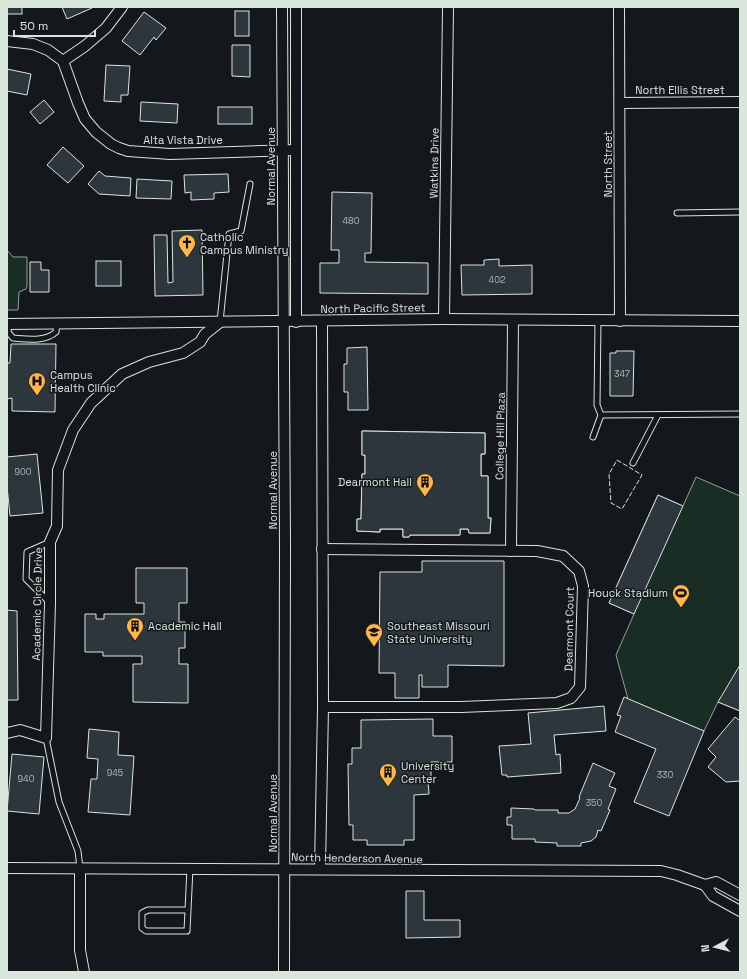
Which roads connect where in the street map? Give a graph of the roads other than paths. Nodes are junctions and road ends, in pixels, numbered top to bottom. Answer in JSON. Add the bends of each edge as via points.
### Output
{"nodes":[{"id":1,"x":122,"y":7,"type":"edge"},
{"id":2,"x":282,"y":7,"type":"edge"},
{"id":3,"x":296,"y":7,"type":"edge"},
{"id":4,"x":448,"y":7,"type":"edge"},
{"id":5,"x":620,"y":7,"type":"edge"},
{"id":6,"x":7,"y":41,"type":"edge"},
{"id":7,"x":63,"y":61,"type":"junction"},
{"id":8,"x":620,"y":102,"type":"junction"},
{"id":9,"x":740,"y":102,"type":"edge"},
{"id":10,"x":283,"y":150,"type":"junction"},
{"id":11,"x":296,"y":150,"type":"junction"},
{"id":12,"x":250,"y":184,"type":"dead end"},
{"id":13,"x":740,"y":212,"type":"edge"},
{"id":14,"x":678,"y":213,"type":"dead end"},
{"id":15,"x":444,"y":319,"type":"junction"},
{"id":16,"x":513,"y":320,"type":"junction"},
{"id":17,"x":740,"y":320,"type":"edge"},
{"id":18,"x":322,"y":321,"type":"junction"},
{"id":19,"x":598,"y":321,"type":"junction"},
{"id":20,"x":620,"y":321,"type":"junction"},
{"id":21,"x":220,"y":322,"type":"junction"},
{"id":22,"x":284,"y":322,"type":"junction"},
{"id":23,"x":296,"y":322,"type":"junction"},
{"id":24,"x":8,"y":324,"type":"edge"},
{"id":25,"x":57,"y":324,"type":"junction"},
{"id":26,"x":740,"y":414,"type":"edge"},
{"id":27,"x":601,"y":415,"type":"junction"},
{"id":28,"x":658,"y":415,"type":"junction"},
{"id":29,"x":593,"y":437,"type":"dead end"},
{"id":30,"x":633,"y":463,"type":"dead end"},
{"id":31,"x":50,"y":542,"type":"junction"},
{"id":32,"x":322,"y":549,"type":"junction"},
{"id":33,"x":511,"y":551,"type":"junction"},
{"id":34,"x":50,"y":603,"type":"junction"},
{"id":35,"x":323,"y":707,"type":"junction"},
{"id":36,"x":7,"y":733,"type":"edge"},
{"id":37,"x":46,"y":738,"type":"junction"},
{"id":38,"x":7,"y":868,"type":"edge"},
{"id":39,"x":80,"y":868,"type":"junction"},
{"id":40,"x":190,"y":868,"type":"junction"},
{"id":41,"x":284,"y":869,"type":"junction"},
{"id":42,"x":320,"y":869,"type":"junction"},
{"id":43,"x":705,"y":884,"type":"junction"},
{"id":44,"x":740,"y":895,"type":"edge"},
{"id":45,"x":187,"y":910,"type":"junction"},
{"id":46,"x":740,"y":911,"type":"edge"},
{"id":47,"x":84,"y":972,"type":"edge"},
{"id":48,"x":284,"y":972,"type":"edge"}],
"edges":[{"from":1,"to":7,"type":"street","via":[[106,28]]},
{"from":2,"to":10,"type":"street","name":"Normal Avenue"},
{"from":3,"to":11,"type":"street"},
{"from":4,"to":15,"type":"street","name":"Watkins Drive"},
{"from":5,"to":8,"type":"street","name":"North Street"},
{"from":6,"to":7,"type":"street","via":[[33,44],[48,50]]},
{"from":7,"to":10,"type":"street","name":"Alta Vista Drive","via":[[85,119],[96,132],[119,148],[170,154]]},
{"from":8,"to":9,"type":"street","name":"North Ellis Street"},
{"from":8,"to":20,"type":"street","name":"North Street"},
{"from":10,"to":11,"type":"street","name":"Alta Vista Drive"},
{"from":10,"to":22,"type":"street","name":"Normal Avenue"},
{"from":11,"to":23,"type":"street"},
{"from":12,"to":21,"type":"lane","via":[[241,231],[229,234]]},
{"from":13,"to":14,"type":"lane"},
{"from":15,"to":16,"type":"street","name":"North Pacific Street"},
{"from":15,"to":18,"type":"street","name":"North Pacific Street"},
{"from":16,"to":19,"type":"street","name":"North Pacific Street"},
{"from":16,"to":33,"type":"street","name":"College Hill Plaza"},
{"from":17,"to":20,"type":"street","name":"North Pacific Street"},
{"from":18,"to":23,"type":"street","name":"North Pacific Street"},
{"from":18,"to":32,"type":"street"},
{"from":19,"to":20,"type":"street","name":"North Pacific Street"},
{"from":19,"to":27,"type":"lane","via":[[597,405]]},
{"from":21,"to":22,"type":"street","name":"North Pacific Street"},
{"from":21,"to":25,"type":"street","name":"North Pacific Street"},
{"from":21,"to":31,"type":"street","name":"Academic Circle Drive","via":[[205,334],[200,342],[183,353],[149,362],[122,374],[91,403],[73,430],[58,470],[57,526]]},
{"from":22,"to":23,"type":"street","name":"North Pacific Street"},
{"from":22,"to":41,"type":"street","name":"Normal Avenue"},
{"from":24,"to":25,"type":"street","name":"North Pacific Street"},
{"from":24,"to":25,"type":"lane","via":[[8,332],[13,338],[43,339],[56,332]]},
{"from":26,"to":28,"type":"lane"},
{"from":27,"to":28,"type":"lane"},
{"from":27,"to":29,"type":"lane"},
{"from":28,"to":30,"type":"lane"},
{"from":31,"to":34,"type":"street","name":"Academic Circle Drive"},
{"from":31,"to":34,"type":"lane","via":[[27,552],[26,579]]},
{"from":32,"to":33,"type":"street","name":"Dearmont Court"},
{"from":32,"to":35,"type":"street"},
{"from":33,"to":35,"type":"street","name":"Dearmont Court","via":[[537,551],[563,556],[579,571],[582,586],[580,687],[571,698],[557,703],[475,706]]},
{"from":34,"to":37,"type":"street","name":"Academic Circle Drive"},
{"from":35,"to":42,"type":"street"},
{"from":36,"to":37,"type":"street","via":[[20,730]]},
{"from":37,"to":39,"type":"lane","via":[[59,802],[78,851]]},
{"from":38,"to":39,"type":"street","name":"North Henderson Avenue"},
{"from":39,"to":40,"type":"street","name":"North Henderson Avenue"},
{"from":39,"to":47,"type":"street","via":[[80,950]]},
{"from":40,"to":41,"type":"street","name":"North Henderson Avenue"},
{"from":40,"to":45,"type":"lane"},
{"from":41,"to":42,"type":"street","name":"North Henderson Avenue"},
{"from":41,"to":48,"type":"street","name":"Normal Avenue"},
{"from":42,"to":43,"type":"street","name":"North Henderson Avenue","via":[[661,871]]},
{"from":43,"to":44,"type":"street","name":"North Henderson Avenue","via":[[716,882]]},
{"from":43,"to":46,"type":"street","via":[[713,896]]},
{"from":45,"to":45,"type":"lane","via":[[187,931],[146,931],[142,928],[142,914],[148,910]]}]}
